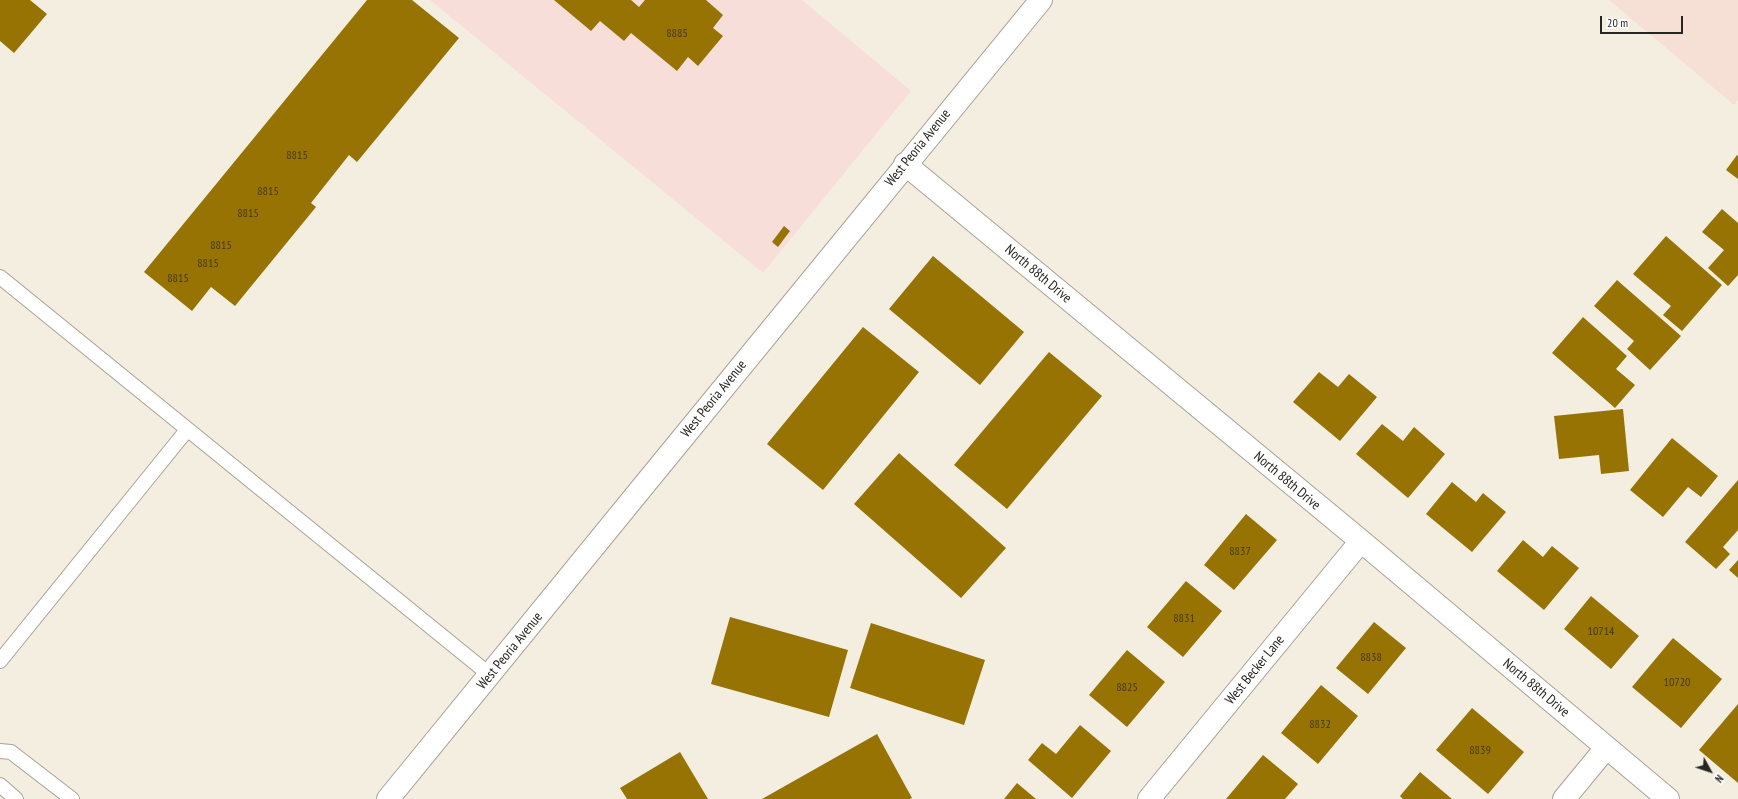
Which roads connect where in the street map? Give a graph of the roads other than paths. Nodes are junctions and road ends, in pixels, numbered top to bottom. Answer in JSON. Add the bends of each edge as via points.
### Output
{"nodes":[{"id":1,"x":1041,"y":0,"type":"edge"},
{"id":2,"x":905,"y":164,"type":"junction"},
{"id":3,"x":0,"y":278,"type":"edge"},
{"id":4,"x":187,"y":430,"type":"junction"},
{"id":5,"x":1361,"y":541,"type":"junction"},
{"id":6,"x":0,"y":661,"type":"edge"},
{"id":7,"x":490,"y":675,"type":"junction"},
{"id":8,"x":1606,"y":748,"type":"junction"},
{"id":9,"x":0,"y":751,"type":"edge"},
{"id":10,"x":0,"y":785,"type":"edge"},
{"id":11,"x":16,"y":799,"type":"edge"},
{"id":12,"x":72,"y":799,"type":"edge"},
{"id":13,"x":388,"y":799,"type":"edge"},
{"id":14,"x":1149,"y":799,"type":"edge"},
{"id":15,"x":1564,"y":799,"type":"edge"},
{"id":16,"x":1668,"y":799,"type":"edge"}],
"edges":[{"from":1,"to":2,"type":"street","name":"West Peoria Avenue"},
{"from":2,"to":5,"type":"street","name":"North 88th Drive"},
{"from":2,"to":7,"type":"street","name":"West Peoria Avenue"},
{"from":3,"to":4,"type":"lane"},
{"from":4,"to":6,"type":"lane"},
{"from":4,"to":7,"type":"lane"},
{"from":5,"to":8,"type":"street","name":"North 88th Drive"},
{"from":5,"to":14,"type":"street","name":"West Becker Lane"},
{"from":7,"to":13,"type":"street","name":"West Peoria Avenue"},
{"from":8,"to":15,"type":"street"},
{"from":8,"to":16,"type":"street","name":"North 88th Drive"},
{"from":9,"to":12,"type":"lane","via":[[11,752]]},
{"from":10,"to":11,"type":"lane"}]}
